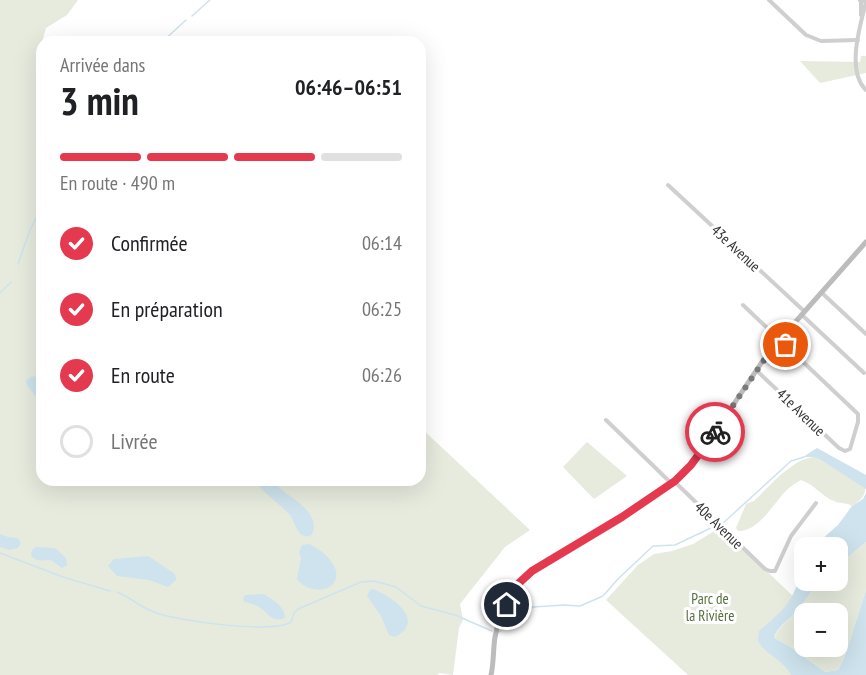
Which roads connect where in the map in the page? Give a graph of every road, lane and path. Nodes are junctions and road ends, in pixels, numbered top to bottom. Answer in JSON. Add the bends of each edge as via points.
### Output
{"nodes":[{"id":1,"x":769,"y":0,"type":"edge"},
{"id":2,"x":861,"y":0,"type":"edge"},
{"id":3,"x":866,"y":1,"type":"edge"},
{"id":4,"x":861,"y":18,"type":"junction"},
{"id":5,"x":858,"y":40,"type":"junction"},
{"id":6,"x":866,"y":90,"type":"edge"},
{"id":7,"x":668,"y":185,"type":"dead end"},
{"id":8,"x":866,"y":242,"type":"edge"},
{"id":9,"x":822,"y":292,"type":"junction"},
{"id":10,"x":743,"y":305,"type":"dead end"},
{"id":11,"x":803,"y":314,"type":"junction"},
{"id":12,"x":866,"y":334,"type":"edge"},
{"id":13,"x":780,"y":340,"type":"junction"},
{"id":14,"x":756,"y":370,"type":"junction"},
{"id":15,"x":864,"y":373,"type":"dead end"},
{"id":16,"x":606,"y":420,"type":"dead end"},
{"id":17,"x":673,"y":483,"type":"junction"},
{"id":18,"x":816,"y":503,"type":"dead end"},
{"id":19,"x":491,"y":675,"type":"edge"}],
"edges":[{"from":1,"to":5,"type":"street","via":[[806,35],[821,41]]},
{"from":2,"to":3,"type":"street"},
{"from":2,"to":4,"type":"street"},
{"from":3,"to":4,"type":"street"},
{"from":4,"to":5,"type":"street"},
{"from":5,"to":6,"type":"street","via":[[855,69]]},
{"from":7,"to":11,"type":"street","name":"43e Avenue"},
{"from":8,"to":9,"type":"main road"},
{"from":9,"to":11,"type":"main road"},
{"from":9,"to":12,"type":"street"},
{"from":10,"to":13,"type":"street"},
{"from":11,"to":13,"type":"main road"},
{"from":11,"to":15,"type":"street","name":"43e Avenue"},
{"from":13,"to":14,"type":"main road"},
{"from":13,"to":14,"type":"street","name":"41e Avenue","via":[[856,412],[859,417],[851,447],[843,451],[836,447]]},
{"from":14,"to":17,"type":"main road","via":[[695,460]]},
{"from":16,"to":17,"type":"street","name":"40e Avenue"},
{"from":17,"to":18,"type":"street","name":"40e Avenue","via":[[770,572],[779,567],[791,536]]},
{"from":17,"to":19,"type":"main road","via":[[523,579],[496,630]]}]}
